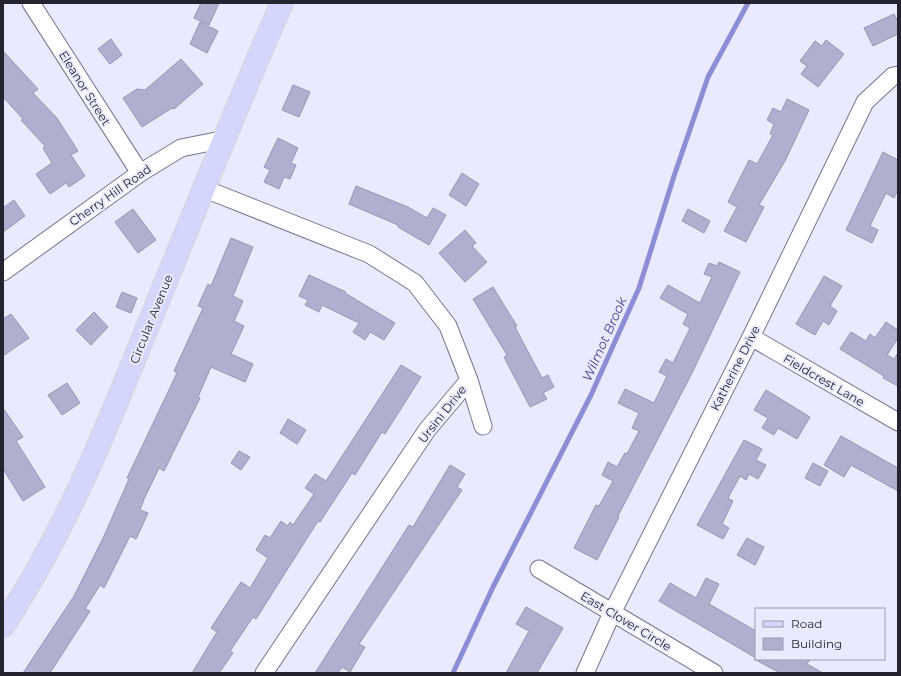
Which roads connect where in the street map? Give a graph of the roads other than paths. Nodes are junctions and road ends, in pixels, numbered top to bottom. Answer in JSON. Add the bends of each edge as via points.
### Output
{"nodes":[{"id":1,"x":31,"y":3,"type":"edge"},
{"id":2,"x":282,"y":3,"type":"edge"},
{"id":3,"x":898,"y":75,"type":"edge"},
{"id":4,"x":226,"y":139,"type":"junction"},
{"id":5,"x":140,"y":173,"type":"junction"},
{"id":6,"x":205,"y":189,"type":"junction"},
{"id":7,"x":3,"y":272,"type":"edge"},
{"id":8,"x":751,"y":337,"type":"junction"},
{"id":9,"x":469,"y":380,"type":"junction"},
{"id":10,"x":898,"y":422,"type":"edge"},
{"id":11,"x":483,"y":426,"type":"dead end"},
{"id":12,"x":539,"y":569,"type":"dead end"},
{"id":13,"x":612,"y":613,"type":"junction"},
{"id":14,"x":3,"y":626,"type":"edge"},
{"id":15,"x":264,"y":673,"type":"edge"},
{"id":16,"x":585,"y":673,"type":"edge"},
{"id":17,"x":714,"y":673,"type":"edge"}],
"edges":[{"from":1,"to":5,"type":"street","name":"Eleanor Street"},
{"from":2,"to":4,"type":"main road","name":"Circular Avenue"},
{"from":3,"to":8,"type":"street","name":"Katherine Drive","via":[[893,76],[865,102]]},
{"from":4,"to":5,"type":"street","name":"Cherry Hill Road","via":[[181,148]]},
{"from":4,"to":6,"type":"main road","name":"Circular Avenue"},
{"from":5,"to":7,"type":"street","name":"Cherry Hill Road"},
{"from":6,"to":9,"type":"street","name":"Ursini Drive","via":[[369,254],[415,283],[448,326]]},
{"from":6,"to":14,"type":"main road","name":"Circular Avenue","via":[[70,510]]},
{"from":8,"to":10,"type":"street","name":"Fieldcrest Lane"},
{"from":8,"to":13,"type":"street","name":"Katherine Drive"},
{"from":9,"to":11,"type":"street"},
{"from":9,"to":15,"type":"street","name":"Ursini Drive","via":[[428,430]]},
{"from":12,"to":13,"type":"street","name":"East Clover Circle"},
{"from":13,"to":16,"type":"street","name":"Katherine Drive"},
{"from":13,"to":17,"type":"street","name":"East Clover Circle"}]}
